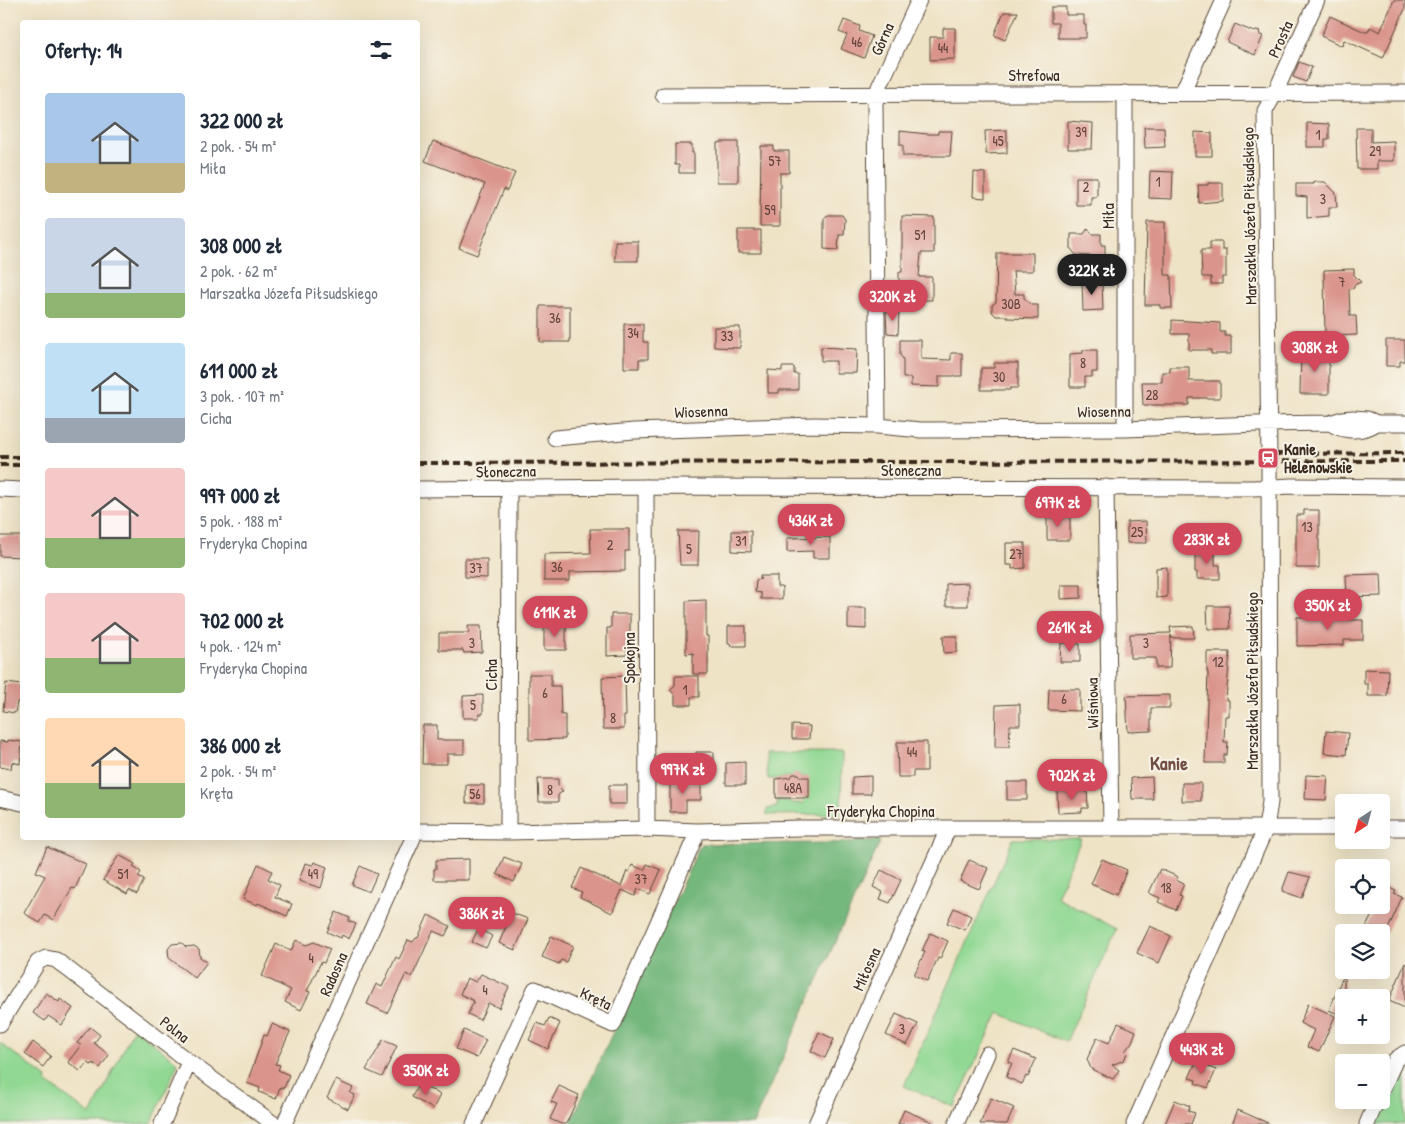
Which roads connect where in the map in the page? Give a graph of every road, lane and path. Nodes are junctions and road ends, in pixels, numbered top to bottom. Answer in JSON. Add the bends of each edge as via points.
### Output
{"nodes":[{"id":1,"x":919,"y":0,"type":"edge"},
{"id":2,"x":1224,"y":0,"type":"edge"},
{"id":3,"x":1318,"y":0,"type":"edge"},
{"id":4,"x":877,"y":93,"type":"junction"},
{"id":5,"x":1125,"y":93,"type":"junction"},
{"id":6,"x":1182,"y":93,"type":"junction"},
{"id":7,"x":1275,"y":93,"type":"junction"},
{"id":8,"x":1405,"y":93,"type":"edge"},
{"id":9,"x":662,"y":95,"type":"dead end"},
{"id":10,"x":1405,"y":423,"type":"edge"},
{"id":11,"x":1268,"y":424,"type":"junction"},
{"id":12,"x":878,"y":426,"type":"junction"},
{"id":13,"x":1125,"y":429,"type":"junction"},
{"id":14,"x":555,"y":438,"type":"dead end"},
{"id":15,"x":646,"y":487,"type":"junction"},
{"id":16,"x":1106,"y":487,"type":"junction"},
{"id":17,"x":1405,"y":487,"type":"edge"},
{"id":18,"x":1268,"y":488,"type":"junction"},
{"id":19,"x":0,"y":489,"type":"edge"},
{"id":20,"x":420,"y":489,"type":"edge"},
{"id":21,"x":509,"y":489,"type":"junction"},
{"id":22,"x":20,"y":490,"type":"edge"},
{"id":23,"x":0,"y":798,"type":"edge"},
{"id":24,"x":20,"y":803,"type":"edge"},
{"id":25,"x":948,"y":828,"type":"junction"},
{"id":26,"x":1111,"y":828,"type":"junction"},
{"id":27,"x":1266,"y":828,"type":"junction"},
{"id":28,"x":1335,"y":828,"type":"edge"},
{"id":29,"x":1390,"y":828,"type":"edge"},
{"id":30,"x":1405,"y":828,"type":"edge"},
{"id":31,"x":647,"y":829,"type":"junction"},
{"id":32,"x":420,"y":831,"type":"edge"},
{"id":33,"x":698,"y":831,"type":"junction"},
{"id":34,"x":508,"y":832,"type":"junction"},
{"id":35,"x":413,"y":840,"type":"edge"},
{"id":36,"x":0,"y":1024,"type":"edge"},
{"id":37,"x":1405,"y":1053,"type":"edge"},
{"id":38,"x":987,"y":1054,"type":"dead end"},
{"id":39,"x":189,"y":1062,"type":"junction"},
{"id":40,"x":1390,"y":1072,"type":"edge"},
{"id":41,"x":1374,"y":1109,"type":"edge"},
{"id":42,"x":162,"y":1124,"type":"edge"},
{"id":43,"x":274,"y":1124,"type":"edge"},
{"id":44,"x":284,"y":1124,"type":"edge"},
{"id":45,"x":474,"y":1124,"type":"edge"},
{"id":46,"x":816,"y":1124,"type":"edge"},
{"id":47,"x":956,"y":1124,"type":"edge"},
{"id":48,"x":1134,"y":1124,"type":"edge"},
{"id":49,"x":1367,"y":1124,"type":"edge"}],
"edges":[{"from":1,"to":4,"type":"street","name":"Górna"},
{"from":2,"to":6,"type":"street"},
{"from":3,"to":7,"type":"street","name":"Prosta"},
{"from":4,"to":5,"type":"street","name":"Strefowa"},
{"from":4,"to":9,"type":"street","name":"Strefowa"},
{"from":4,"to":12,"type":"street"},
{"from":5,"to":6,"type":"street","name":"Strefowa"},
{"from":5,"to":13,"type":"street","name":"Miła"},
{"from":6,"to":7,"type":"street","name":"Strefowa"},
{"from":7,"to":8,"type":"street","name":"Strefowa"},
{"from":7,"to":11,"type":"street","name":"Marszałka Józefa Piłsudskiego","via":[[1265,111]]},
{"from":10,"to":11,"type":"street","name":"Wiosenna","via":[[1377,423],[1356,430],[1341,429],[1330,423]]},
{"from":11,"to":13,"type":"street","name":"Wiosenna"},
{"from":11,"to":18,"type":"street","name":"Marszałka Józefa Piłsudskiego"},
{"from":12,"to":13,"type":"street","name":"Wiosenna","via":[[921,430]]},
{"from":12,"to":14,"type":"street","name":"Wiosenna","via":[[814,425]]},
{"from":15,"to":16,"type":"street","name":"Słoneczna"},
{"from":15,"to":21,"type":"street","name":"Słoneczna"},
{"from":15,"to":31,"type":"street","name":"Spokojna"},
{"from":16,"to":18,"type":"street","name":"Słoneczna"},
{"from":16,"to":26,"type":"street","name":"Wiśniowa"},
{"from":17,"to":18,"type":"street","name":"Słoneczna"},
{"from":18,"to":27,"type":"street","name":"Marszałka Józefa Piłsudskiego","via":[[1270,802]]},
{"from":19,"to":22,"type":"street"},
{"from":20,"to":21,"type":"street","name":"Słoneczna"},
{"from":21,"to":34,"type":"street","name":"Cicha"},
{"from":23,"to":24,"type":"street"},
{"from":25,"to":26,"type":"street","name":"Fryderyka Chopina"},
{"from":25,"to":33,"type":"street","name":"Fryderyka Chopina"},
{"from":25,"to":46,"type":"street","name":"Miłosna"},
{"from":26,"to":27,"type":"street","name":"Fryderyka Chopina"},
{"from":27,"to":28,"type":"street","name":"Fryderyka Chopina"},
{"from":27,"to":48,"type":"street","name":"Marszałka Józefa Piłsudskiego"},
{"from":29,"to":30,"type":"street"},
{"from":31,"to":33,"type":"street","name":"Fryderyka Chopina"},
{"from":31,"to":34,"type":"street","name":"Fryderyka Chopina"},
{"from":32,"to":34,"type":"street","name":"Fryderyka Chopina"},
{"from":33,"to":45,"type":"street","name":"Kręta","via":[[613,1025],[535,989]]},
{"from":35,"to":44,"type":"street","name":"Radosna"},
{"from":36,"to":39,"type":"street","name":"Polna","via":[[37,964],[46,958],[56,960]]},
{"from":37,"to":40,"type":"street","via":[[1396,1059]]},
{"from":38,"to":47,"type":"street"},
{"from":39,"to":42,"type":"street"},
{"from":39,"to":43,"type":"street","name":"Polna"},
{"from":41,"to":49,"type":"street"}]}
